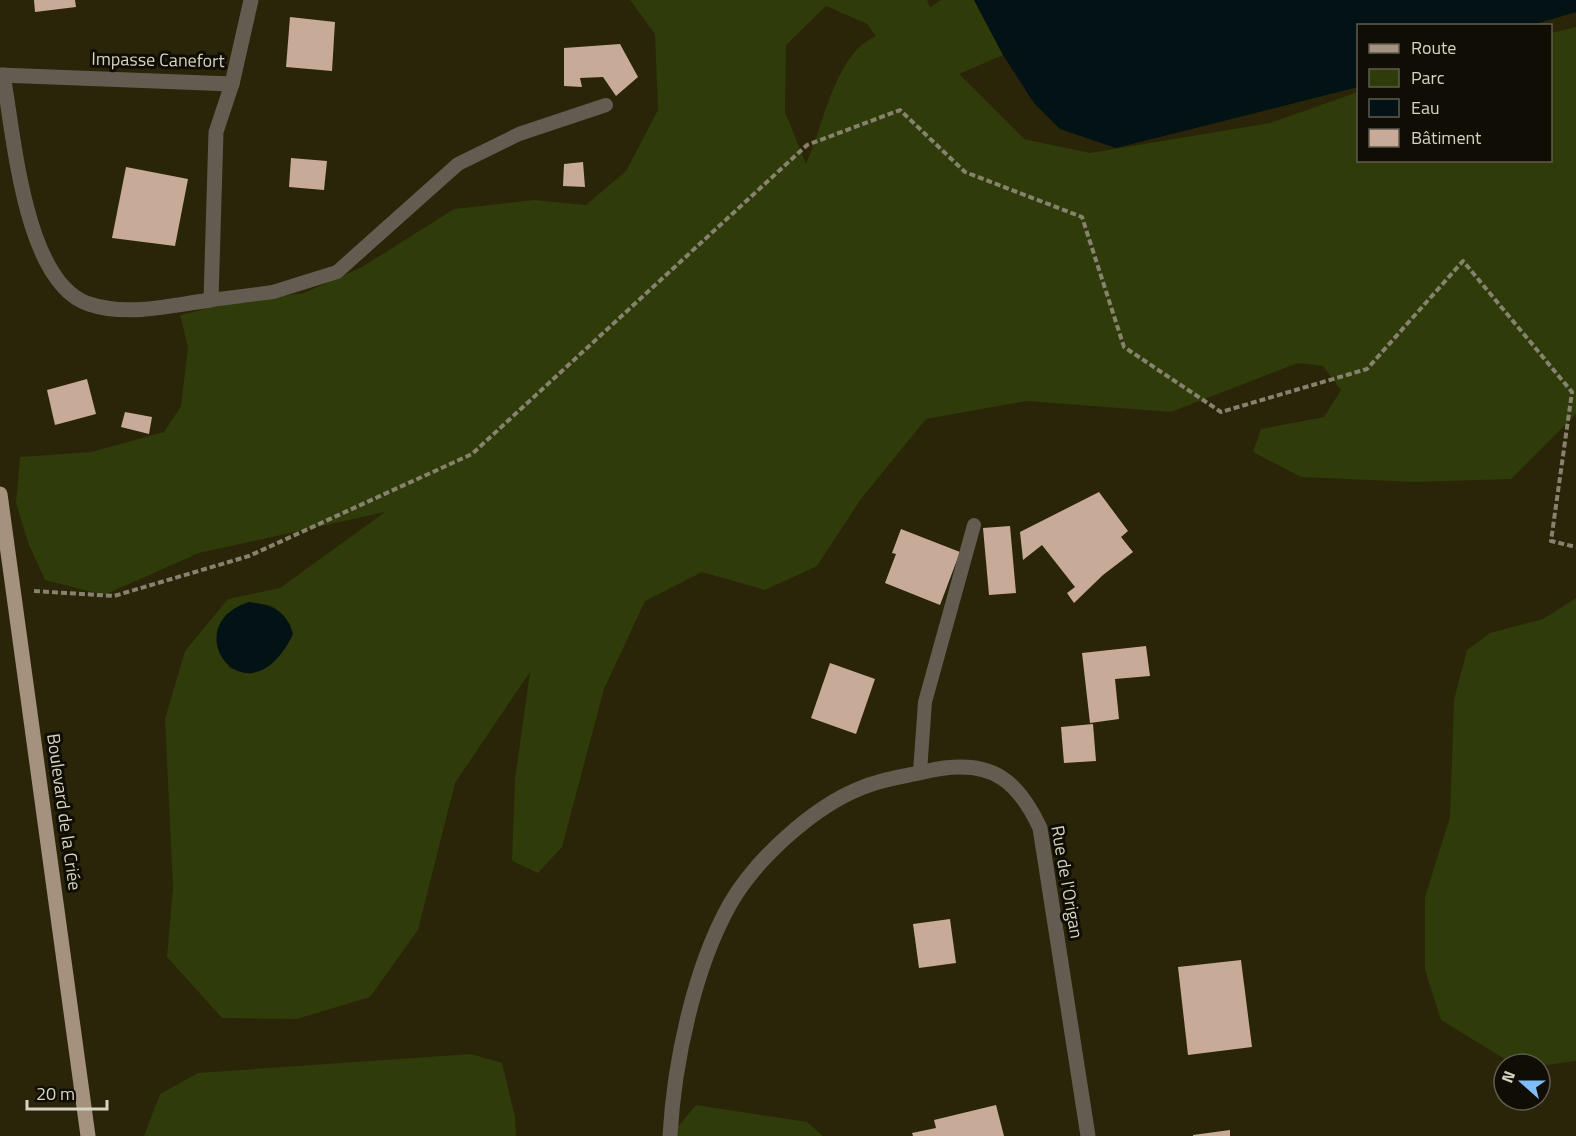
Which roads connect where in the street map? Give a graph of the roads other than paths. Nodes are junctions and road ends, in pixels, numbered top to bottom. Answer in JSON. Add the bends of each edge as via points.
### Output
{"nodes":[{"id":1,"x":251,"y":0,"type":"edge"},
{"id":2,"x":2,"y":75,"type":"edge"},
{"id":3,"x":232,"y":84,"type":"junction"},
{"id":4,"x":606,"y":105,"type":"dead end"},
{"id":5,"x":211,"y":300,"type":"junction"},
{"id":6,"x":0,"y":494,"type":"edge"},
{"id":7,"x":1,"y":515,"type":"edge"},
{"id":8,"x":974,"y":525,"type":"dead end"},
{"id":9,"x":920,"y":772,"type":"junction"},
{"id":10,"x":88,"y":1136,"type":"edge"},
{"id":11,"x":670,"y":1136,"type":"edge"},
{"id":12,"x":1088,"y":1136,"type":"edge"}],
"edges":[{"from":1,"to":3,"type":"street","name":"Impasse Canefort"},
{"from":2,"to":3,"type":"street","name":"Impasse Canefort"},
{"from":2,"to":5,"type":"street","via":[[30,224],[50,272],[65,292],[88,304],[134,310]]},
{"from":3,"to":5,"type":"street","via":[[216,132]]},
{"from":4,"to":5,"type":"lane","via":[[519,134],[458,164],[337,272],[273,292]]},
{"from":6,"to":7,"type":"main road","name":"Boulevard de la Criée"},
{"from":7,"to":10,"type":"main road","name":"Boulevard de la Criée"},
{"from":8,"to":9,"type":"lane","via":[[925,702]]},
{"from":9,"to":11,"type":"street","name":"Rue de l'Origan","via":[[862,787],[792,832],[767,856],[730,904],[686,1023]]},
{"from":9,"to":12,"type":"street","name":"Rue de l'Origan","via":[[945,766],[984,769],[1004,778],[1033,813],[1040,828]]}]}
